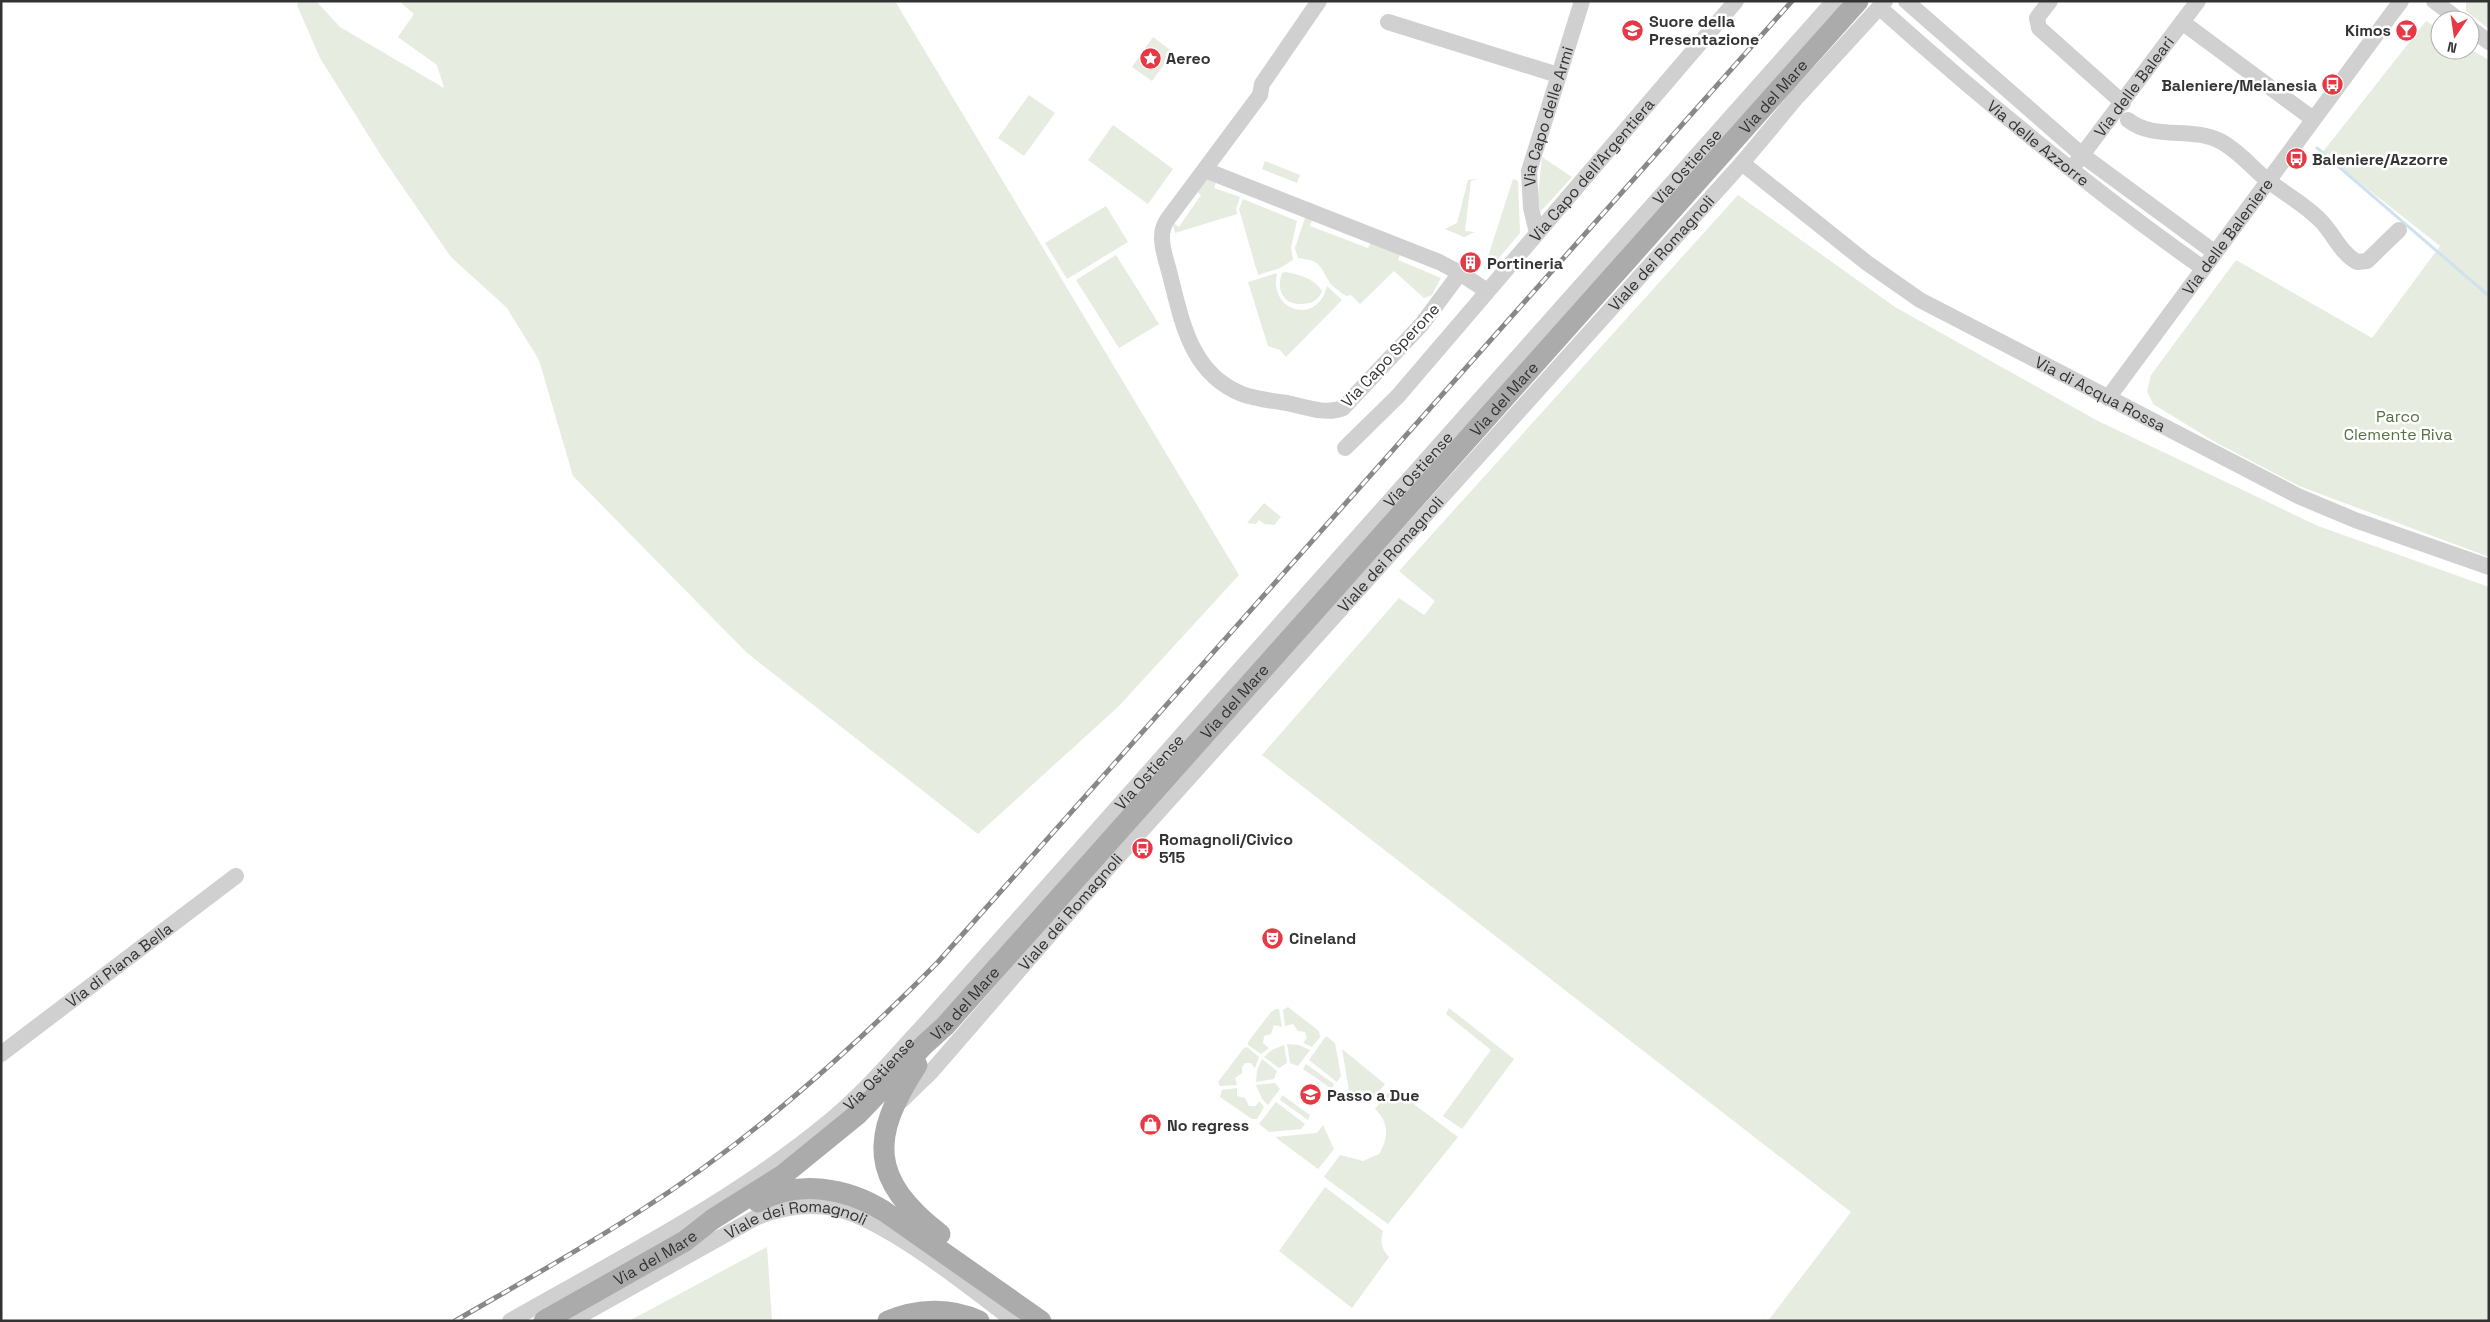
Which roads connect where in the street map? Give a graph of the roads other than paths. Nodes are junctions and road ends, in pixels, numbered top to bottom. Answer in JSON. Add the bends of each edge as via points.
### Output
{"nodes":[{"id":1,"x":1320,"y":1,"type":"edge"},
{"id":2,"x":1582,"y":1,"type":"edge"},
{"id":3,"x":1736,"y":1,"type":"edge"},
{"id":4,"x":1834,"y":1,"type":"edge"},
{"id":5,"x":1858,"y":1,"type":"edge"},
{"id":6,"x":1906,"y":1,"type":"edge"},
{"id":7,"x":2050,"y":1,"type":"edge"},
{"id":8,"x":2198,"y":1,"type":"edge"},
{"id":9,"x":2401,"y":1,"type":"edge"},
{"id":10,"x":2434,"y":1,"type":"edge"},
{"id":11,"x":1882,"y":4,"type":"edge"},
{"id":12,"x":2446,"y":10,"type":"edge"},
{"id":13,"x":1388,"y":22,"type":"dead end"},
{"id":14,"x":2182,"y":22,"type":"junction"},
{"id":15,"x":1935,"y":27,"type":"junction"},
{"id":16,"x":1920,"y":43,"type":"junction"},
{"id":17,"x":1558,"y":75,"type":"junction"},
{"id":18,"x":2123,"y":103,"type":"junction"},
{"id":19,"x":2313,"y":119,"type":"junction"},
{"id":20,"x":2128,"y":120,"type":"dead end"},
{"id":21,"x":2082,"y":155,"type":"junction"},
{"id":22,"x":1742,"y":162,"type":"junction"},
{"id":23,"x":1205,"y":170,"type":"junction"},
{"id":24,"x":2070,"y":171,"type":"junction"},
{"id":25,"x":2267,"y":180,"type":"junction"},
{"id":26,"x":2399,"y":230,"type":"dead end"},
{"id":27,"x":1537,"y":233,"type":"junction"},
{"id":28,"x":2214,"y":252,"type":"junction"},
{"id":29,"x":2203,"y":268,"type":"junction"},
{"id":30,"x":1460,"y":273,"type":"junction"},
{"id":31,"x":1487,"y":291,"type":"junction"},
{"id":32,"x":2108,"y":398,"type":"junction"},
{"id":33,"x":1345,"y":448,"type":"dead end"},
{"id":34,"x":2489,"y":567,"type":"edge"},
{"id":35,"x":236,"y":876,"type":"dead end"},
{"id":36,"x":945,"y":1026,"type":"junction"},
{"id":37,"x":1,"y":1054,"type":"edge"},
{"id":38,"x":896,"y":1106,"type":"junction"},
{"id":39,"x":685,"y":1241,"type":"junction"},
{"id":40,"x":510,"y":1321,"type":"edge"},
{"id":41,"x":544,"y":1321,"type":"edge"},
{"id":42,"x":571,"y":1321,"type":"edge"},
{"id":43,"x":888,"y":1321,"type":"edge"},
{"id":44,"x":980,"y":1321,"type":"edge"},
{"id":45,"x":1014,"y":1321,"type":"edge"},
{"id":46,"x":1041,"y":1321,"type":"edge"},
{"id":47,"x":1055,"y":1321,"type":"edge"}],
"edges":[{"from":1,"to":23,"type":"street","name":"Via Capo Sperone","via":[[1262,84],[1260,95]]},
{"from":2,"to":17,"type":"street","name":"Via Capo delle Armi"},
{"from":3,"to":27,"type":"street","name":"Via Capo dell'Argentiera"},
{"from":4,"to":40,"type":"street","name":"Via Ostiense","via":[[924,1025],[861,1091],[800,1145],[728,1196]]},
{"from":5,"to":36,"type":"main road","name":"Via del Mare"},
{"from":6,"to":15,"type":"street","name":"Via delle Azzorre"},
{"from":7,"to":18,"type":"street","via":[[2037,18],[2039,28]]},
{"from":8,"to":14,"type":"street","name":"Via delle Baleari"},
{"from":9,"to":19,"type":"street","name":"Via delle Baleniere"},
{"from":10,"to":12,"type":"street"},
{"from":11,"to":16,"type":"street","name":"Via delle Azzorre"},
{"from":11,"to":22,"type":"street","name":"Viale dei Romagnoli","via":[[1797,96]]},
{"from":13,"to":17,"type":"street"},
{"from":14,"to":18,"type":"street","name":"Via delle Baleari"},
{"from":14,"to":19,"type":"street"},
{"from":15,"to":16,"type":"street"},
{"from":15,"to":21,"type":"street","name":"Via delle Azzorre"},
{"from":16,"to":24,"type":"street","name":"Via delle Azzorre"},
{"from":17,"to":27,"type":"street","name":"Via Capo delle Armi","via":[[1529,171],[1531,208]]},
{"from":18,"to":21,"type":"street","name":"Via delle Baleari"},
{"from":19,"to":25,"type":"street","name":"Via delle Baleniere"},
{"from":20,"to":25,"type":"street","via":[[2149,131],[2199,135],[2219,141]]},
{"from":21,"to":24,"type":"street","name":"Via delle Baleari"},
{"from":21,"to":28,"type":"street","name":"Via delle Azzorre"},
{"from":22,"to":32,"type":"street","name":"Via di Acqua Rossa","via":[[1908,292]]},
{"from":22,"to":38,"type":"street","name":"Viale dei Romagnoli","via":[[1120,855],[931,1072]]},
{"from":23,"to":30,"type":"street"},
{"from":23,"to":30,"type":"street","name":"Via Capo Sperone","via":[[1165,223],[1163,244],[1180,316],[1193,350],[1213,374],[1245,395],[1326,411],[1343,408],[1422,324]]},
{"from":24,"to":29,"type":"street","name":"Via delle Azzorre"},
{"from":25,"to":26,"type":"street","via":[[2319,219],[2348,256],[2357,262],[2367,261]]},
{"from":25,"to":28,"type":"street","name":"Via delle Baleniere"},
{"from":27,"to":31,"type":"street","name":"Via Capo dell'Argentiera"},
{"from":28,"to":29,"type":"street","name":"Via delle Baleniere"},
{"from":29,"to":32,"type":"street","name":"Via delle Baleniere"},
{"from":30,"to":31,"type":"street"},
{"from":31,"to":33,"type":"street","name":"Via Capo dell'Argentiera","via":[[1392,403]]},
{"from":32,"to":34,"type":"street","name":"Via di Acqua Rossa","via":[[2312,502]]},
{"from":35,"to":37,"type":"street","name":"Via di Piana Bella"},
{"from":36,"to":38,"type":"main road","name":"Viale dei Romagnoli","via":[[913,1071]]},
{"from":36,"to":39,"type":"main road","name":"Via del Mare","via":[[877,1096],[828,1140],[783,1176],[709,1221]]},
{"from":38,"to":47,"type":"main road","name":"Viale dei Romagnoli","via":[[886,1125],[884,1156],[891,1184],[903,1202]]},
{"from":39,"to":41,"type":"main road","name":"Via del Mare"},
{"from":39,"to":46,"type":"main road","name":"Viale dei Romagnoli","via":[[772,1196],[801,1190],[844,1192],[884,1211]]},
{"from":42,"to":45,"type":"street","name":"Viale dei Romagnoli","via":[[754,1218],[780,1209],[805,1206],[844,1211],[866,1220],[925,1256]]},
{"from":43,"to":44,"type":"main road","via":[[936,1310]]}]}
